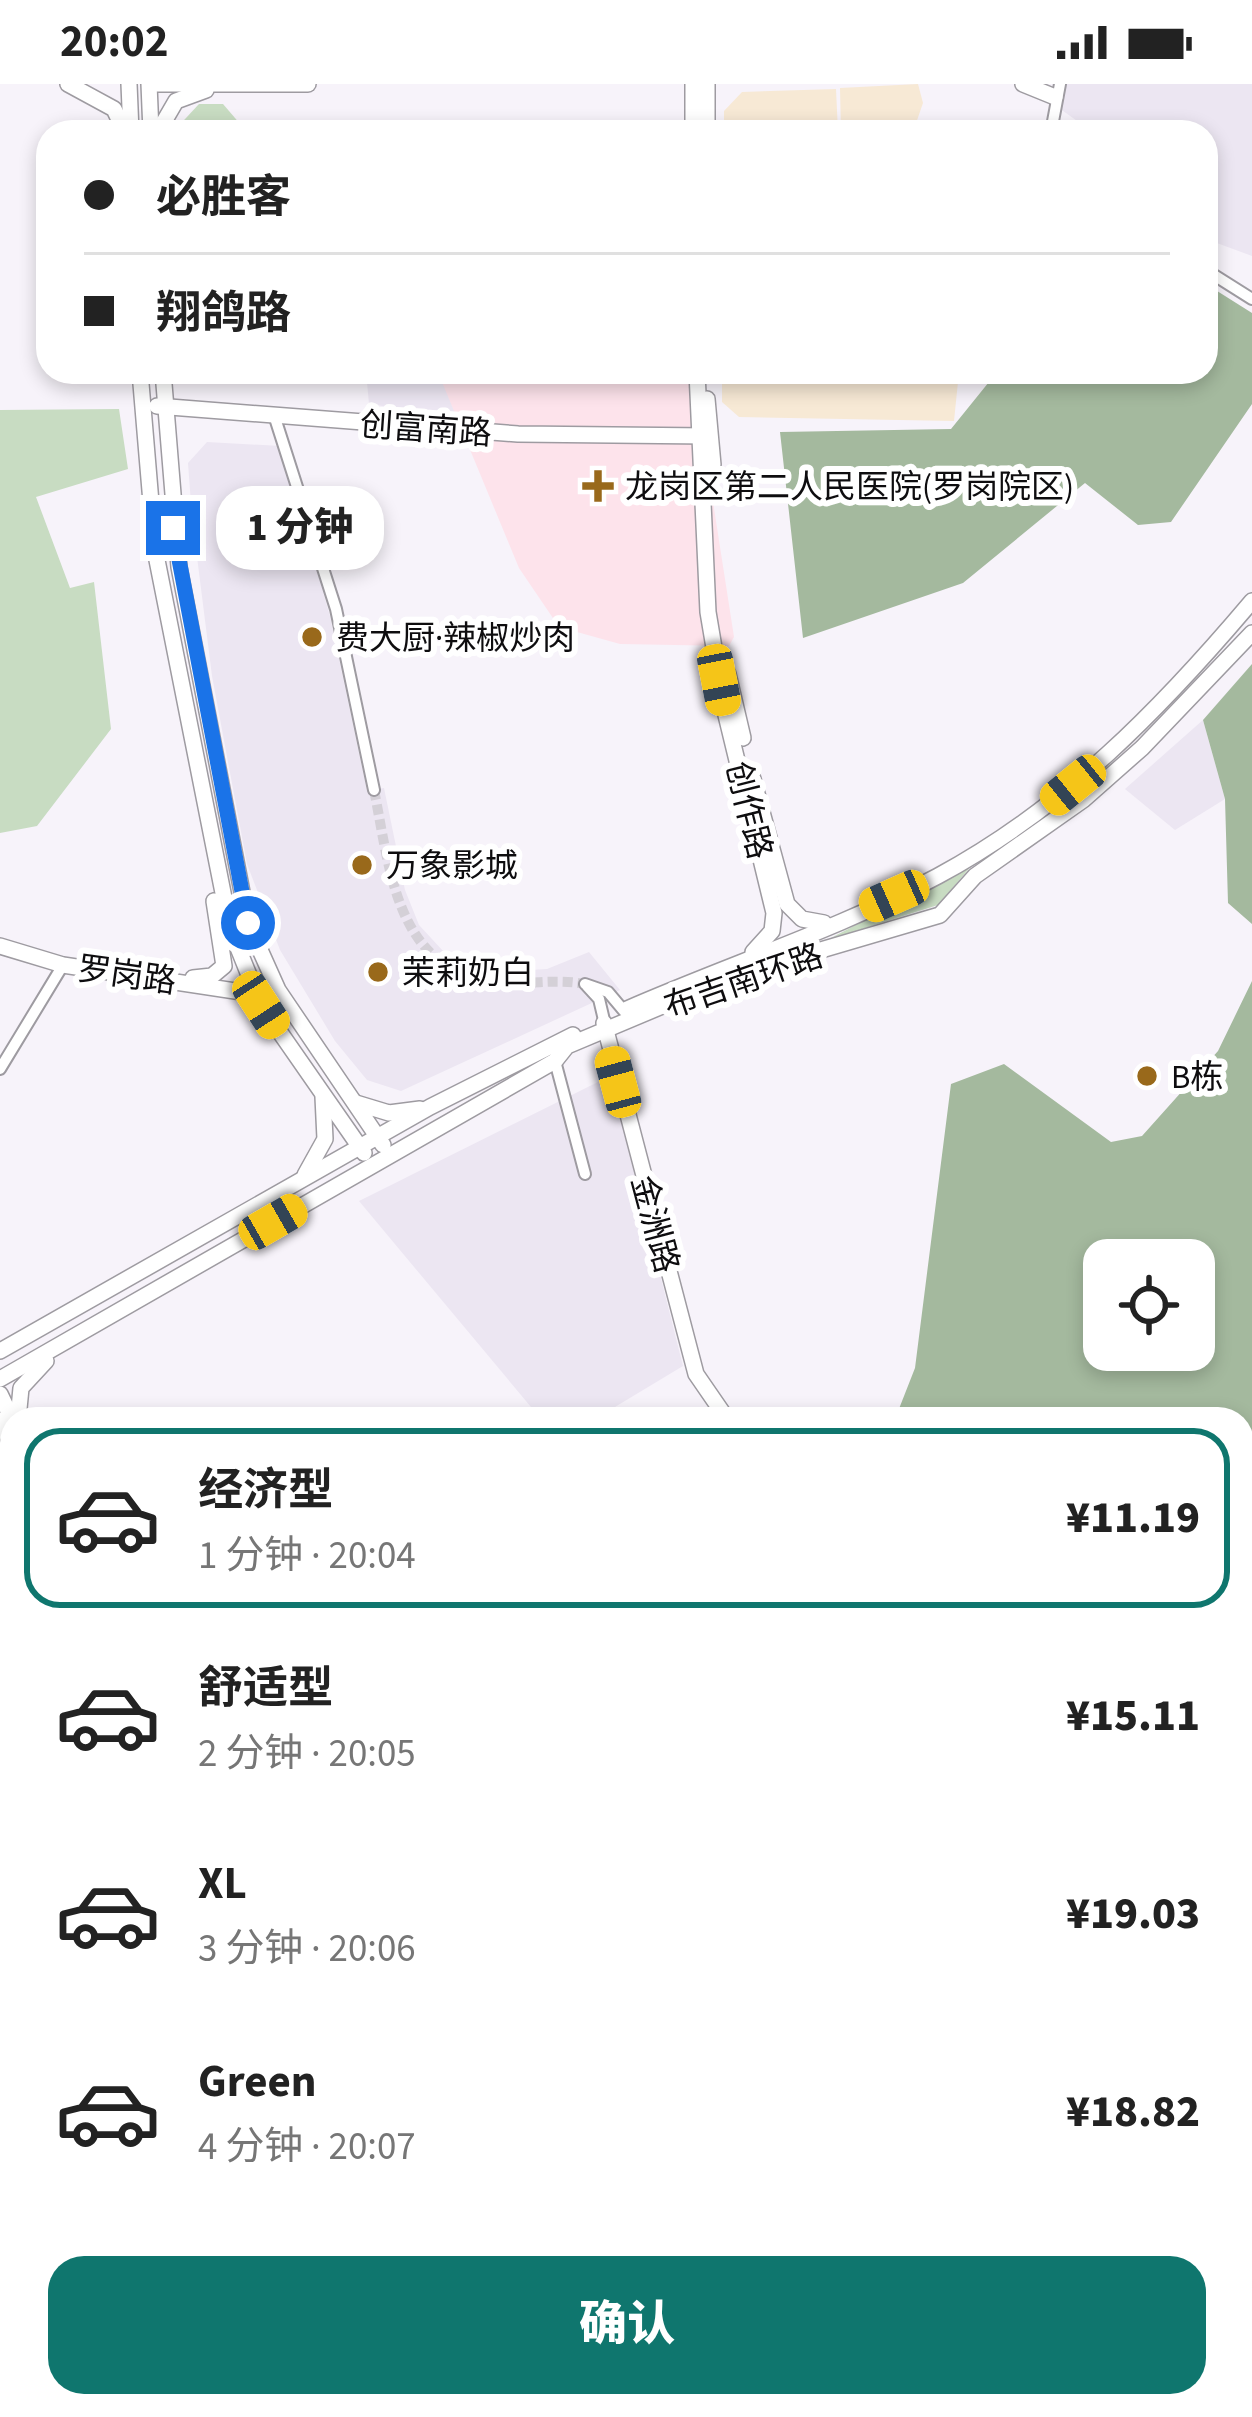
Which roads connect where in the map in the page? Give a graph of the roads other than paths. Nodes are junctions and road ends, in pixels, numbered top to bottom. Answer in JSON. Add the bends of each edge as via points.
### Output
{"nodes":[{"id":1,"x":68,"y":84,"type":"edge"},
{"id":2,"x":129,"y":84,"type":"edge"},
{"id":3,"x":151,"y":84,"type":"edge"},
{"id":4,"x":308,"y":84,"type":"edge"},
{"id":5,"x":693,"y":84,"type":"edge"},
{"id":6,"x":707,"y":84,"type":"edge"},
{"id":7,"x":1023,"y":84,"type":"edge"},
{"id":8,"x":225,"y":86,"type":"edge"},
{"id":9,"x":1057,"y":91,"type":"edge"},
{"id":10,"x":119,"y":120,"type":"edge"},
{"id":11,"x":128,"y":120,"type":"edge"},
{"id":12,"x":153,"y":120,"type":"edge"},
{"id":13,"x":163,"y":120,"type":"edge"},
{"id":14,"x":693,"y":120,"type":"edge"},
{"id":15,"x":706,"y":120,"type":"edge"},
{"id":16,"x":1218,"y":278,"type":"edge"},
{"id":17,"x":1252,"y":299,"type":"edge"},
{"id":18,"x":141,"y":384,"type":"edge"},
{"id":19,"x":163,"y":384,"type":"edge"},
{"id":20,"x":698,"y":384,"type":"edge"},
{"id":21,"x":707,"y":384,"type":"edge"},
{"id":22,"x":142,"y":405,"type":"junction"},
{"id":23,"x":164,"y":406,"type":"junction"},
{"id":24,"x":275,"y":418,"type":"junction"},
{"id":25,"x":705,"y":436,"type":"junction"},
{"id":26,"x":1252,"y":601,"type":"edge"},
{"id":27,"x":1252,"y":633,"type":"edge"},
{"id":28,"x":729,"y":705,"type":"junction"},
{"id":29,"x":374,"y":790,"type":"tunnel mouth"},
{"id":30,"x":217,"y":868,"type":"junction"},
{"id":31,"x":830,"y":923,"type":"junction"},
{"id":32,"x":0,"y":946,"type":"edge"},
{"id":33,"x":751,"y":955,"type":"junction"},
{"id":34,"x":63,"y":965,"type":"junction"},
{"id":35,"x":171,"y":981,"type":"junction"},
{"id":36,"x":255,"y":994,"type":"junction"},
{"id":37,"x":624,"y":1011,"type":"junction"},
{"id":38,"x":604,"y":1026,"type":"junction"},
{"id":39,"x":555,"y":1061,"type":"junction"},
{"id":40,"x":0,"y":1069,"type":"edge"},
{"id":41,"x":322,"y":1094,"type":"junction"},
{"id":42,"x":353,"y":1102,"type":"junction"},
{"id":43,"x":430,"y":1107,"type":"junction"},
{"id":44,"x":378,"y":1137,"type":"junction"},
{"id":45,"x":360,"y":1147,"type":"junction"},
{"id":46,"x":390,"y":1154,"type":"junction"},
{"id":47,"x":372,"y":1165,"type":"junction"},
{"id":48,"x":585,"y":1174,"type":"dead end"},
{"id":49,"x":301,"y":1181,"type":"junction"},
{"id":50,"x":30,"y":1335,"type":"junction"},
{"id":51,"x":0,"y":1338,"type":"edge"},
{"id":52,"x":0,"y":1351,"type":"edge"},
{"id":53,"x":52,"y":1352,"type":"junction"},
{"id":54,"x":0,"y":1379,"type":"edge"},
{"id":55,"x":17,"y":1407,"type":"edge"},
{"id":56,"x":719,"y":1407,"type":"edge"}],
"edges":[{"from":1,"to":10,"type":"street","via":[[108,104]]},
{"from":2,"to":11,"type":"street"},
{"from":3,"to":8,"type":"street"},
{"from":3,"to":12,"type":"street"},
{"from":4,"to":8,"type":"street"},
{"from":5,"to":14,"type":"street"},
{"from":6,"to":15,"type":"street"},
{"from":7,"to":9,"type":"street"},
{"from":8,"to":13,"type":"street","via":[[176,101]]},
{"from":16,"to":17,"type":"street"},
{"from":18,"to":22,"type":"street"},
{"from":19,"to":23,"type":"street"},
{"from":20,"to":25,"type":"street","name":"创作路"},
{"from":21,"to":25,"type":"street","name":"创作路"},
{"from":22,"to":23,"type":"street","name":"创富南路"},
{"from":22,"to":30,"type":"street","via":[[154,550]]},
{"from":23,"to":24,"type":"street","name":"创富南路"},
{"from":23,"to":42,"type":"street","via":[[173,528],[243,902],[278,990]]},
{"from":24,"to":25,"type":"street","name":"创富南路"},
{"from":24,"to":29,"type":"street","via":[[336,610]]},
{"from":25,"to":28,"type":"street","name":"创作路"},
{"from":26,"to":31,"type":"street","name":"布吉南环路","via":[[1149,719],[1050,804],[937,876]]},
{"from":27,"to":38,"type":"street","name":"布吉南环路","via":[[1142,748],[974,876],[940,915],[736,975]]},
{"from":28,"to":31,"type":"street","name":"创作路","via":[[787,904],[802,920]]},
{"from":28,"to":33,"type":"street","name":"创作路","via":[[774,913],[772,931]]},
{"from":30,"to":35,"type":"street","via":[[224,966],[212,976]]},
{"from":30,"to":36,"type":"street"},
{"from":31,"to":33,"type":"street","name":"布吉南环路"},
{"from":32,"to":34,"type":"street","name":"罗岗路"},
{"from":33,"to":37,"type":"street","name":"布吉南环路"},
{"from":34,"to":35,"type":"street","name":"罗岗路"},
{"from":34,"to":40,"type":"street"},
{"from":35,"to":36,"type":"street","name":"罗岗路"},
{"from":36,"to":41,"type":"street"},
{"from":37,"to":38,"type":"street","name":"布吉南环路"},
{"from":37,"to":38,"type":"street","via":[[608,992],[585,985],[599,999]]},
{"from":38,"to":39,"type":"street","name":"布吉南环路"},
{"from":38,"to":43,"type":"street","name":"布吉南环路"},
{"from":38,"to":56,"type":"street","name":"金洲路","via":[[696,1374]]},
{"from":39,"to":46,"type":"street","name":"布吉南环路"},
{"from":39,"to":48,"type":"street"},
{"from":41,"to":45,"type":"street"},
{"from":41,"to":49,"type":"street","via":[[325,1139]]},
{"from":42,"to":43,"type":"street","via":[[389,1113]]},
{"from":42,"to":44,"type":"street"},
{"from":43,"to":44,"type":"street","name":"布吉南环路"},
{"from":44,"to":45,"type":"street","name":"布吉南环路"},
{"from":44,"to":46,"type":"street"},
{"from":45,"to":47,"type":"street"},
{"from":45,"to":49,"type":"street","name":"布吉南环路"},
{"from":46,"to":47,"type":"street","name":"布吉南环路"},
{"from":47,"to":53,"type":"street","name":"布吉南环路"},
{"from":49,"to":50,"type":"street","name":"布吉南环路"},
{"from":50,"to":51,"type":"street"},
{"from":50,"to":52,"type":"street","name":"布吉南环路"},
{"from":53,"to":54,"type":"street","name":"布吉南环路"},
{"from":53,"to":55,"type":"street","via":[[21,1388]]}]}
